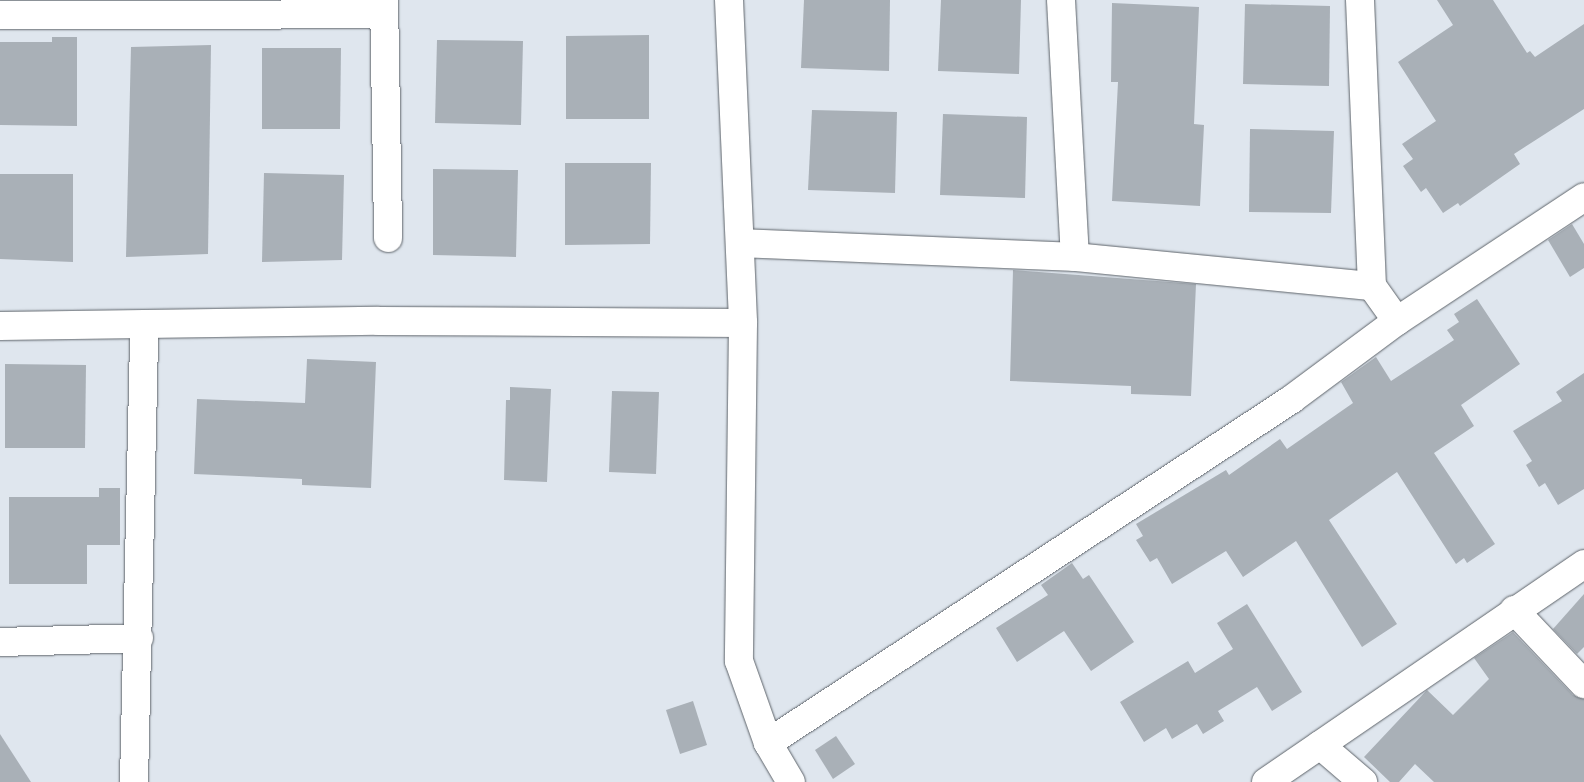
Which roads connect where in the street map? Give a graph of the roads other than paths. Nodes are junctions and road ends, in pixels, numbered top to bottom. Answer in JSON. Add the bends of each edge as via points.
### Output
{"nodes":[{"id":1,"x":729,"y":0,"type":"edge"},
{"id":2,"x":1061,"y":0,"type":"edge"},
{"id":3,"x":1360,"y":0,"type":"edge"},
{"id":4,"x":87,"y":7,"type":"edge"},
{"id":5,"x":384,"y":7,"type":"edge"},
{"id":6,"x":0,"y":15,"type":"edge"},
{"id":7,"x":1584,"y":197,"type":"edge"},
{"id":8,"x":388,"y":238,"type":"dead end"},
{"id":9,"x":741,"y":243,"type":"junction"},
{"id":10,"x":1075,"y":257,"type":"junction"},
{"id":11,"x":1372,"y":286,"type":"junction"},
{"id":12,"x":1397,"y":321,"type":"junction"},
{"id":13,"x":743,"y":323,"type":"junction"},
{"id":14,"x":144,"y":325,"type":"junction"},
{"id":15,"x":0,"y":326,"type":"edge"},
{"id":16,"x":1584,"y":564,"type":"edge"},
{"id":17,"x":1514,"y":610,"type":"junction"},
{"id":18,"x":139,"y":638,"type":"junction"},
{"id":19,"x":0,"y":642,"type":"edge"},
{"id":20,"x":1584,"y":684,"type":"edge"},
{"id":21,"x":768,"y":743,"type":"junction"},
{"id":22,"x":1320,"y":745,"type":"junction"},
{"id":23,"x":134,"y":782,"type":"edge"},
{"id":24,"x":790,"y":782,"type":"edge"},
{"id":25,"x":1266,"y":782,"type":"edge"},
{"id":26,"x":1363,"y":782,"type":"edge"}],
"edges":[{"from":1,"to":9,"type":"street"},
{"from":2,"to":10,"type":"street"},
{"from":3,"to":11,"type":"street"},
{"from":4,"to":5,"type":"street"},
{"from":4,"to":6,"type":"street"},
{"from":5,"to":8,"type":"street"},
{"from":7,"to":12,"type":"street"},
{"from":9,"to":10,"type":"street"},
{"from":9,"to":13,"type":"street"},
{"from":10,"to":11,"type":"street"},
{"from":11,"to":12,"type":"street"},
{"from":12,"to":21,"type":"street","via":[[1292,399]]},
{"from":13,"to":14,"type":"street","via":[[378,321]]},
{"from":13,"to":21,"type":"street","via":[[739,661]]},
{"from":14,"to":15,"type":"street"},
{"from":14,"to":18,"type":"street"},
{"from":16,"to":17,"type":"street"},
{"from":17,"to":20,"type":"street"},
{"from":17,"to":22,"type":"street"},
{"from":18,"to":19,"type":"street"},
{"from":18,"to":23,"type":"street"},
{"from":21,"to":24,"type":"street"},
{"from":22,"to":25,"type":"street"},
{"from":22,"to":26,"type":"street"}]}
